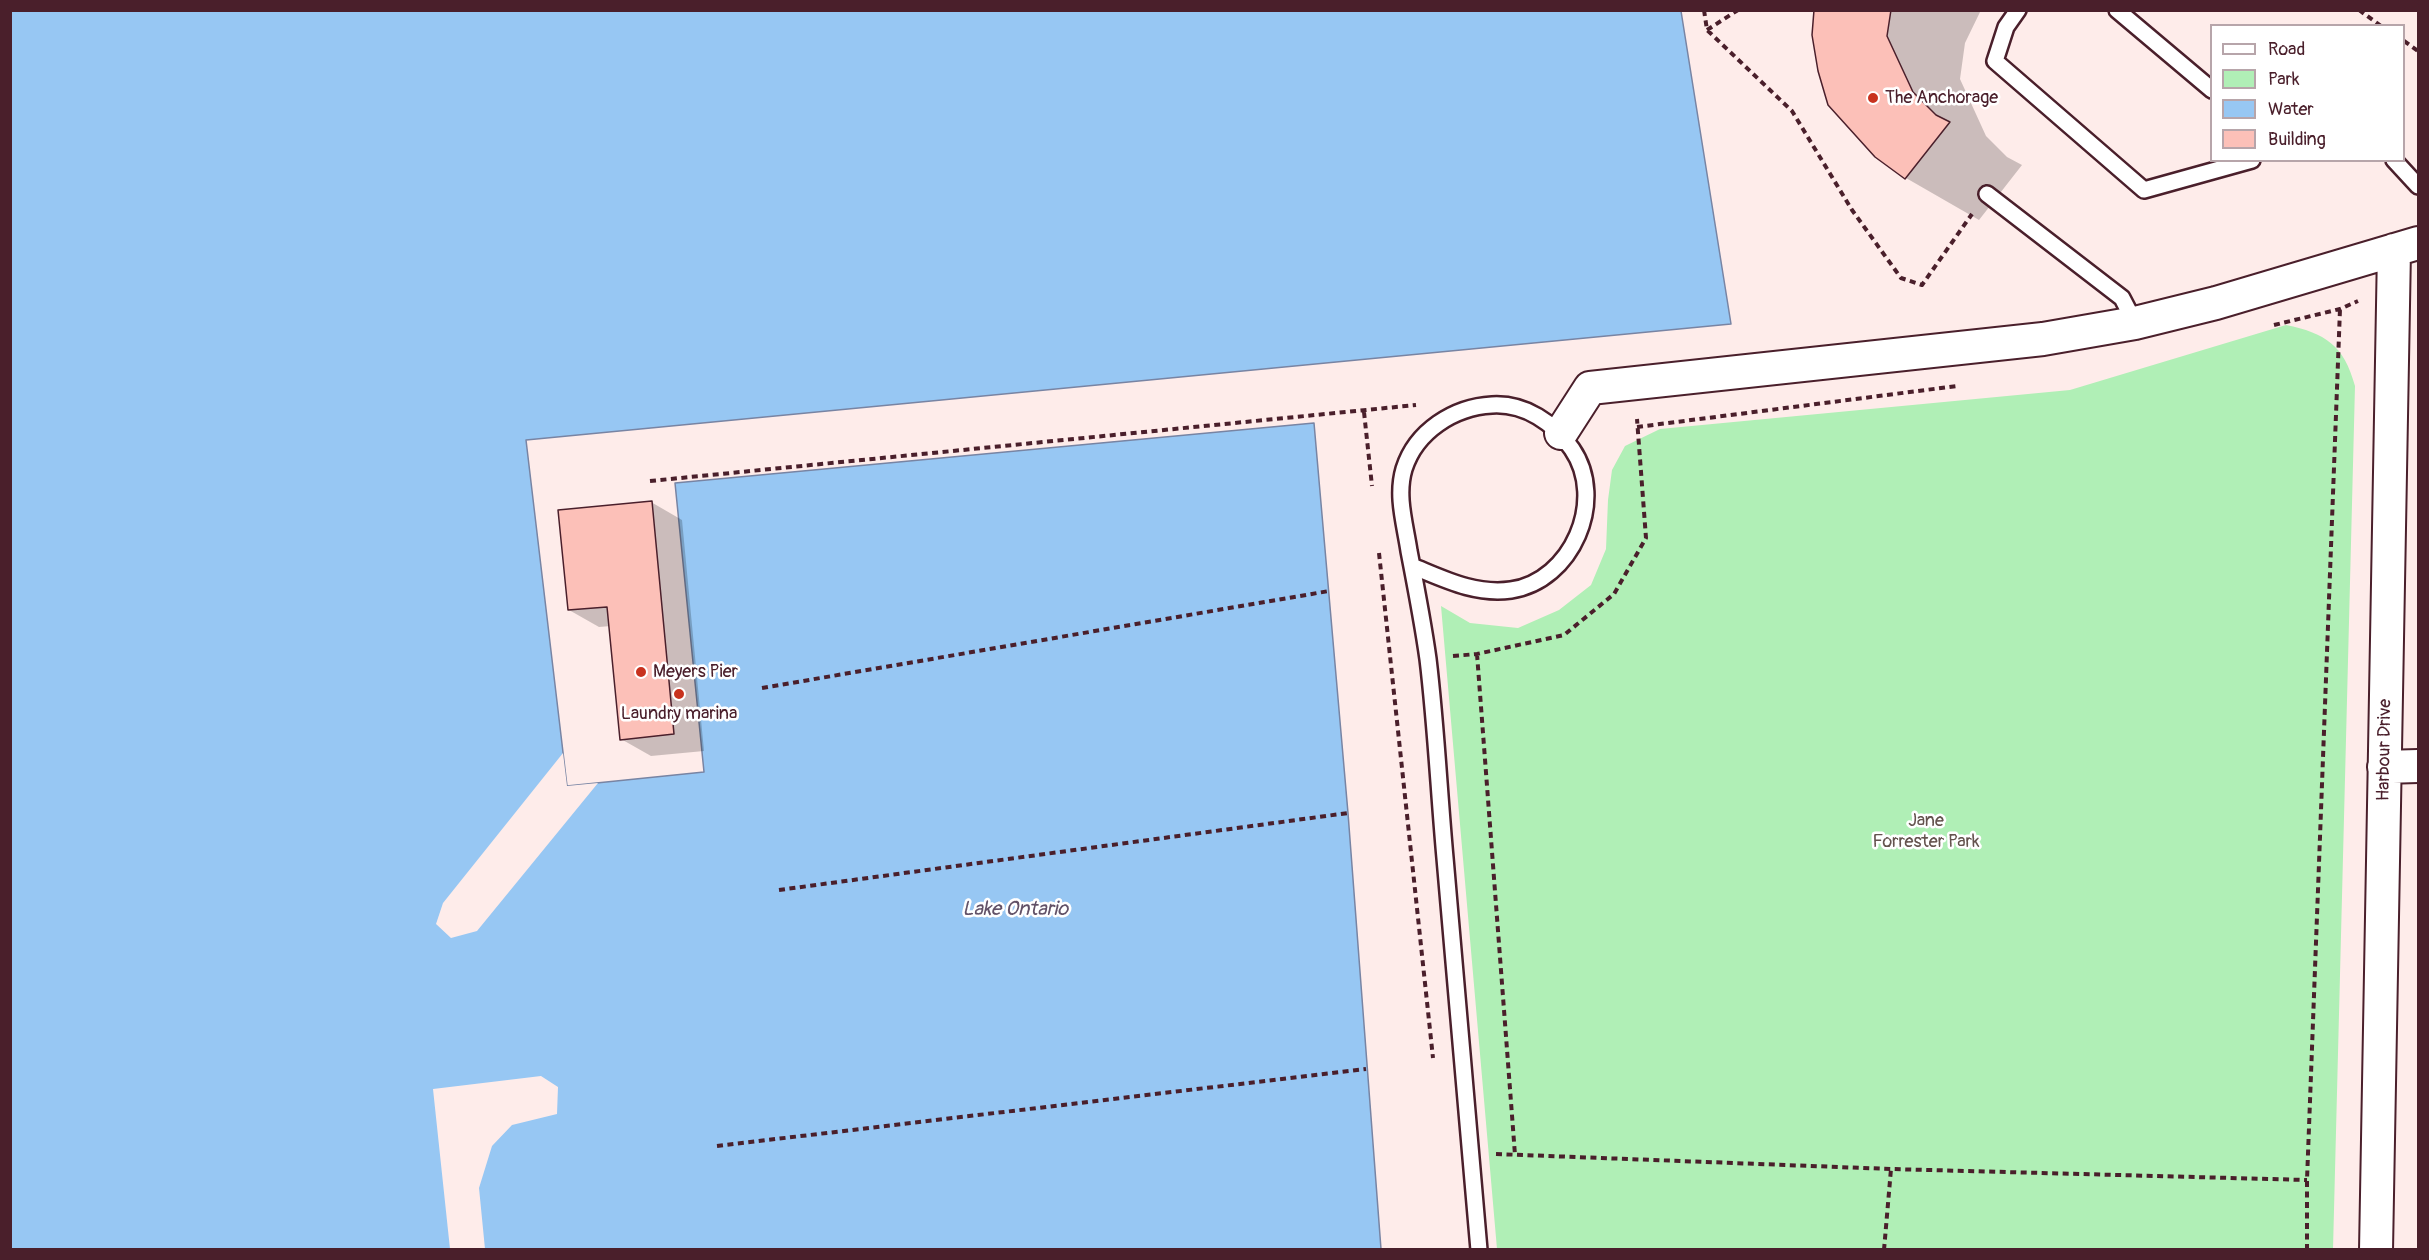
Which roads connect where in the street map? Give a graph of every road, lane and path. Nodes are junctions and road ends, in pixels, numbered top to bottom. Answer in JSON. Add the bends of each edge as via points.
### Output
{"nodes":[{"id":1,"x":1704,"y":10,"type":"edge"},
{"id":2,"x":1738,"y":10,"type":"edge"},
{"id":3,"x":2018,"y":10,"type":"edge"},
{"id":4,"x":2117,"y":10,"type":"edge"},
{"id":5,"x":2359,"y":10,"type":"edge"},
{"id":6,"x":2378,"y":24,"type":"edge"},
{"id":7,"x":1707,"y":30,"type":"junction"},
{"id":8,"x":2405,"y":42,"type":"edge"},
{"id":9,"x":2418,"y":51,"type":"edge"},
{"id":10,"x":2210,"y":89,"type":"edge"},
{"id":11,"x":2245,"y":162,"type":"edge"},
{"id":12,"x":2396,"y":162,"type":"edge"},
{"id":13,"x":2418,"y":186,"type":"edge"},
{"id":14,"x":1987,"y":194,"type":"joint"},
{"id":15,"x":2406,"y":247,"type":"edge"},
{"id":16,"x":2340,"y":309,"type":"dead end"},
{"id":17,"x":2135,"y":323,"type":"junction"},
{"id":18,"x":1561,"y":433,"type":"junction"},
{"id":19,"x":650,"y":481,"type":"dead end"},
{"id":20,"x":1373,"y":494,"type":"dead end"},
{"id":21,"x":1378,"y":542,"type":"dead end"},
{"id":22,"x":1412,"y":566,"type":"junction"},
{"id":23,"x":1329,"y":591,"type":"dead end"},
{"id":24,"x":1477,"y":654,"type":"dead end"},
{"id":25,"x":762,"y":688,"type":"dead end"},
{"id":26,"x":2418,"y":766,"type":"edge"},
{"id":27,"x":2384,"y":767,"type":"junction"},
{"id":28,"x":1348,"y":813,"type":"dead end"},
{"id":29,"x":779,"y":890,"type":"dead end"},
{"id":30,"x":1433,"y":1061,"type":"dead end"},
{"id":31,"x":1366,"y":1069,"type":"dead end"},
{"id":32,"x":717,"y":1146,"type":"dead end"},
{"id":33,"x":1471,"y":1153,"type":"junction"},
{"id":34,"x":1515,"y":1155,"type":"junction"},
{"id":35,"x":1891,"y":1169,"type":"junction"},
{"id":36,"x":2307,"y":1180,"type":"junction"},
{"id":37,"x":1479,"y":1250,"type":"edge"},
{"id":38,"x":1884,"y":1250,"type":"edge"},
{"id":39,"x":2307,"y":1250,"type":"edge"},
{"id":40,"x":2376,"y":1250,"type":"edge"}],
"edges":[{"from":1,"to":7,"type":"path"},
{"from":2,"to":7,"type":"path"},
{"from":3,"to":11,"type":"lane","via":[[2006,27],[1995,61],[2144,190]]},
{"from":4,"to":10,"type":"lane"},
{"from":5,"to":6,"type":"path"},
{"from":7,"to":14,"type":"path","via":[[1792,111],[1852,210],[1901,278],[1922,285]]},
{"from":8,"to":9,"type":"path"},
{"from":12,"to":13,"type":"lane"},
{"from":14,"to":17,"type":"lane","via":[[2122,298]]},
{"from":15,"to":17,"type":"street"},
{"from":15,"to":27,"type":"street","name":"Harbour Drive"},
{"from":16,"to":36,"type":"path"},
{"from":17,"to":18,"type":"street","via":[[2043,339],[1590,388]]},
{"from":18,"to":22,"type":"lane","via":[[1532,412],[1504,404],[1474,406],[1442,419],[1419,441],[1404,468],[1400,498]]},
{"from":18,"to":22,"type":"lane","via":[[1578,458],[1587,490],[1583,525],[1567,556],[1544,577],[1513,590],[1475,590]]},
{"from":19,"to":20,"type":"path","via":[[1364,412]]},
{"from":21,"to":30,"type":"path"},
{"from":22,"to":33,"type":"lane","via":[[1428,659]]},
{"from":23,"to":25,"type":"path"},
{"from":24,"to":34,"type":"path"},
{"from":26,"to":27,"type":"street"},
{"from":27,"to":40,"type":"street","name":"Harbour Drive"},
{"from":28,"to":29,"type":"path"},
{"from":31,"to":32,"type":"path"},
{"from":33,"to":34,"type":"path"},
{"from":33,"to":37,"type":"lane"},
{"from":34,"to":35,"type":"path"},
{"from":35,"to":36,"type":"path"},
{"from":35,"to":38,"type":"path"},
{"from":36,"to":39,"type":"path"}]}
